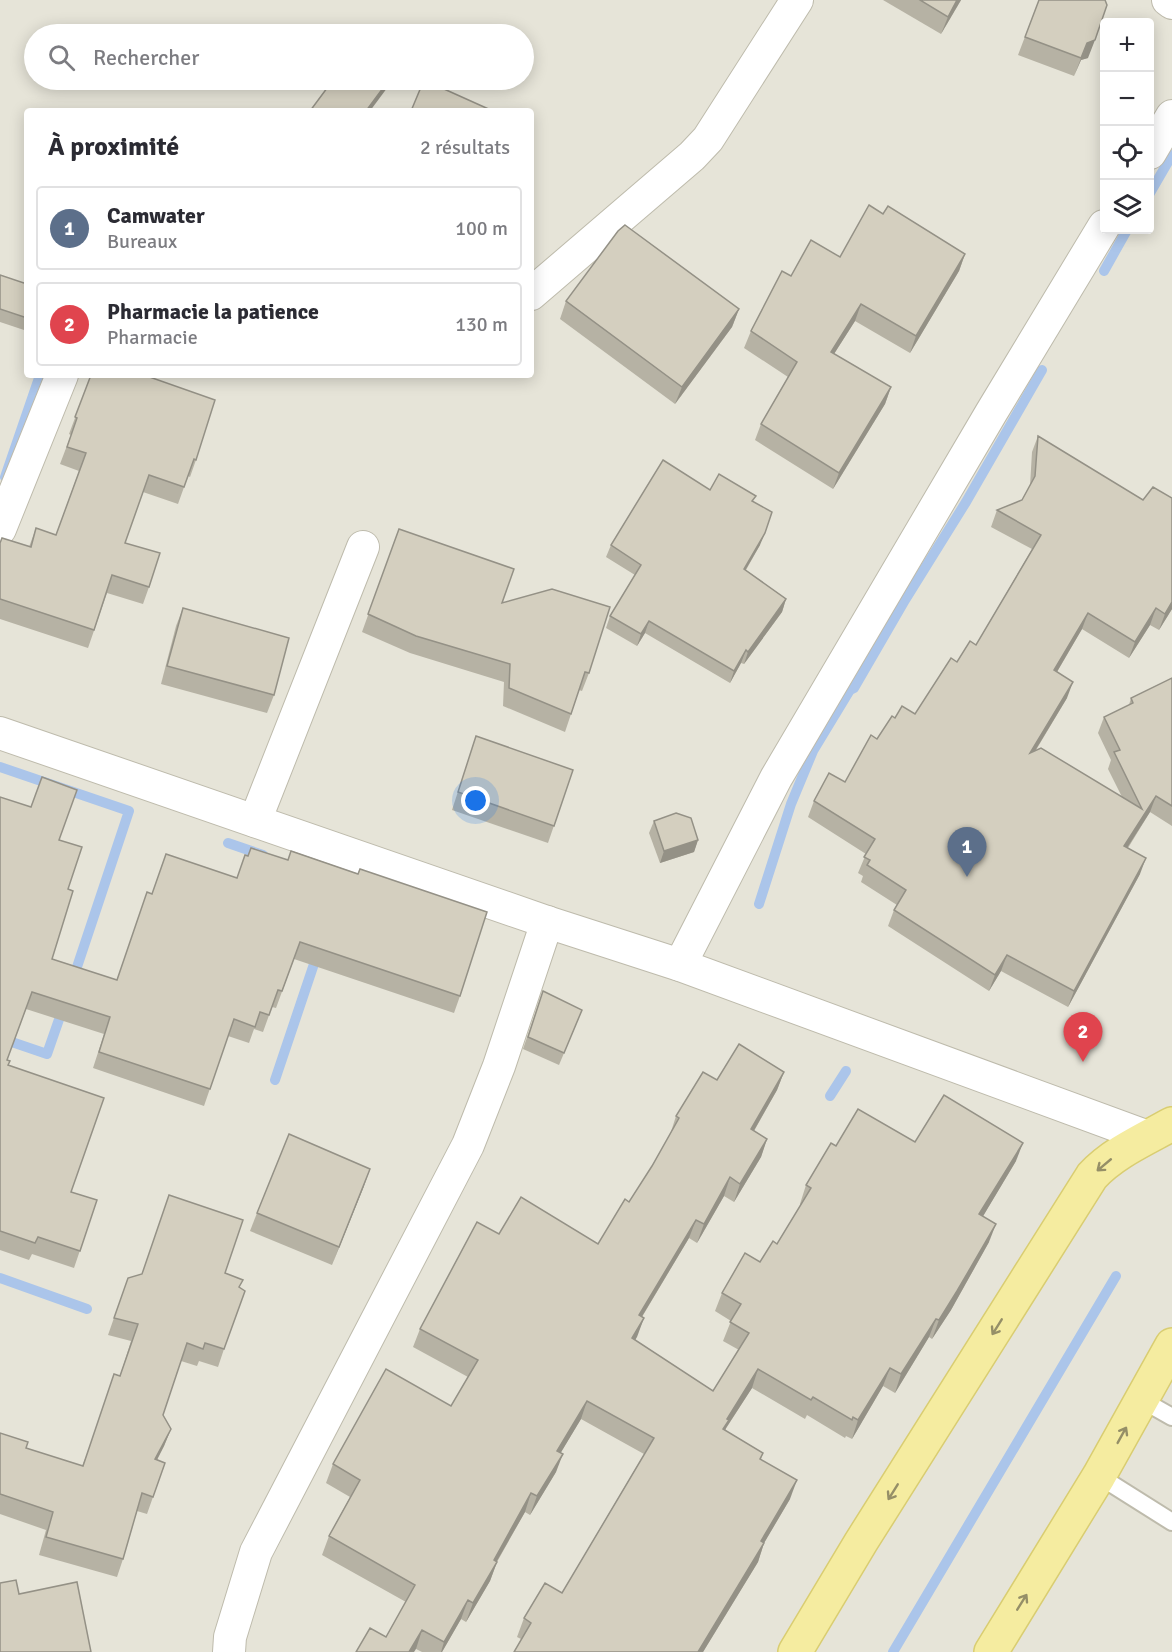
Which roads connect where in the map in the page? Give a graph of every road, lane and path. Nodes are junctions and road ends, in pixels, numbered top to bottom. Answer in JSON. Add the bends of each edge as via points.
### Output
{"nodes":[{"id":1,"x":797,"y":0,"type":"edge"},
{"id":2,"x":1172,"y":116,"type":"edge"},
{"id":3,"x":1154,"y":145,"type":"edge"},
{"id":4,"x":1100,"y":233,"type":"edge"},
{"id":5,"x":534,"y":291,"type":"edge"},
{"id":6,"x":61,"y":378,"type":"edge"},
{"id":7,"x":0,"y":529,"type":"edge"},
{"id":8,"x":363,"y":547,"type":"dead end"},
{"id":9,"x":0,"y":733,"type":"edge"},
{"id":10,"x":255,"y":821,"type":"junction"},
{"id":11,"x":547,"y":922,"type":"junction"},
{"id":12,"x":680,"y":965,"type":"junction"},
{"id":13,"x":1160,"y":1131,"type":"edge"},
{"id":14,"x":1172,"y":1345,"type":"edge"},
{"id":15,"x":1142,"y":1400,"type":"junction"},
{"id":16,"x":1172,"y":1417,"type":"edge"},
{"id":17,"x":1100,"y":1476,"type":"junction"},
{"id":18,"x":1172,"y":1522,"type":"edge"},
{"id":19,"x":229,"y":1652,"type":"edge"},
{"id":20,"x":795,"y":1652,"type":"edge"},
{"id":21,"x":991,"y":1652,"type":"edge"}],
"edges":[{"from":1,"to":5,"type":"street","via":[[708,139]]},
{"from":2,"to":3,"type":"street"},
{"from":4,"to":12,"type":"street","via":[[776,778]]},
{"from":6,"to":7,"type":"street"},
{"from":8,"to":10,"type":"street"},
{"from":9,"to":10,"type":"street"},
{"from":10,"to":11,"type":"street"},
{"from":11,"to":12,"type":"street"},
{"from":11,"to":19,"type":"street","via":[[468,1145],[256,1552]]},
{"from":12,"to":13,"type":"street"},
{"from":13,"to":20,"type":"main road","one_way":true,"via":[[1114,1156],[1092,1176]]},
{"from":14,"to":15,"type":"main road"},
{"from":15,"to":16,"type":"lane"},
{"from":17,"to":15,"type":"main road","one_way":true},
{"from":17,"to":18,"type":"lane"},
{"from":21,"to":17,"type":"main road","one_way":true}]}
